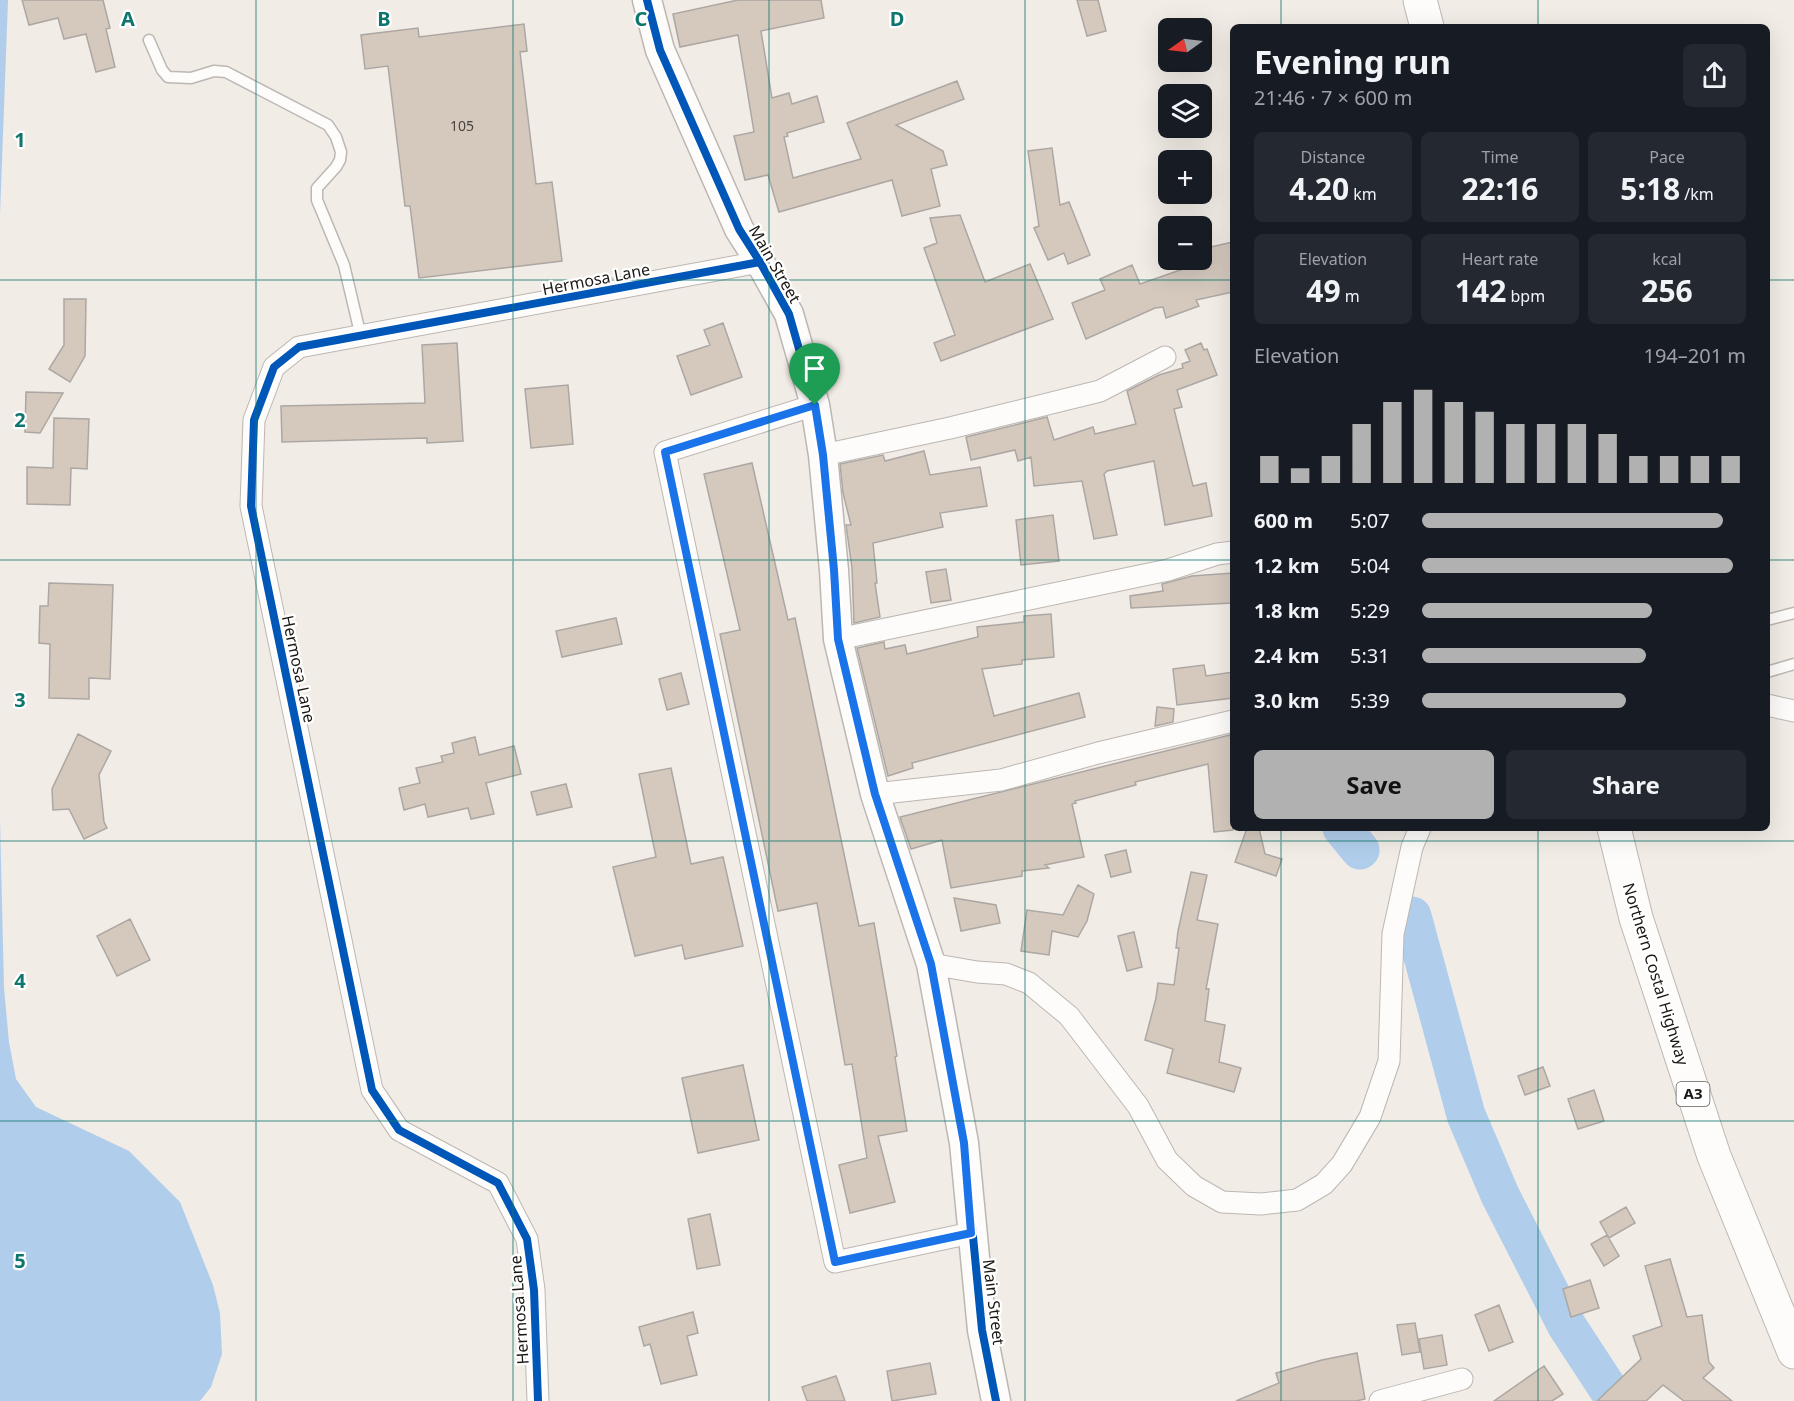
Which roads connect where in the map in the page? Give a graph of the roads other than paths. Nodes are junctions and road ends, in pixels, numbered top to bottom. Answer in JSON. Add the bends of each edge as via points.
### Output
{"nodes":[{"id":1,"x":647,"y":0,"type":"edge"},
{"id":2,"x":1420,"y":0,"type":"edge"},
{"id":3,"x":1426,"y":24,"type":"edge"},
{"id":4,"x":149,"y":40,"type":"dead end"},
{"id":5,"x":760,"y":262,"type":"junction"},
{"id":6,"x":361,"y":337,"type":"junction"},
{"id":7,"x":1165,"y":357,"type":"dead end"},
{"id":8,"x":815,"y":405,"type":"junction"},
{"id":9,"x":823,"y":455,"type":"junction"},
{"id":10,"x":1230,"y":552,"type":"edge"},
{"id":11,"x":1794,"y":613,"type":"edge"},
{"id":12,"x":1770,"y":619,"type":"edge"},
{"id":13,"x":838,"y":639,"type":"junction"},
{"id":14,"x":1794,"y":664,"type":"edge"},
{"id":15,"x":1770,"y":671,"type":"edge"},
{"id":16,"x":1770,"y":706,"type":"edge"},
{"id":17,"x":1794,"y":711,"type":"edge"},
{"id":18,"x":1230,"y":722,"type":"edge"},
{"id":19,"x":875,"y":794,"type":"junction"},
{"id":20,"x":1419,"y":831,"type":"edge"},
{"id":21,"x":1615,"y":831,"type":"edge"},
{"id":22,"x":931,"y":964,"type":"junction"},
{"id":23,"x":971,"y":1233,"type":"junction"},
{"id":24,"x":1794,"y":1352,"type":"edge"},
{"id":25,"x":1462,"y":1379,"type":"dead end"},
{"id":26,"x":538,"y":1401,"type":"edge"},
{"id":27,"x":996,"y":1401,"type":"edge"},
{"id":28,"x":1380,"y":1401,"type":"edge"}],
"edges":[{"from":1,"to":5,"type":"street","name":"Main Street","via":[[660,50],[739,229]]},
{"from":2,"to":3,"type":"main road"},
{"from":4,"to":6,"type":"lane","via":[[168,77],[190,78],[220,70],[328,125],[336,137],[340,160],[317,188],[317,200],[344,265]]},
{"from":5,"to":6,"type":"street","name":"Hermosa Lane"},
{"from":5,"to":8,"type":"street","name":"Main Street","via":[[789,314]]},
{"from":6,"to":26,"type":"street","name":"Hermosa Lane","via":[[299,347],[274,367],[254,420],[251,506],[372,1090],[399,1130],[498,1183],[527,1239],[534,1290]]},
{"from":7,"to":9,"type":"street","via":[[1100,391]]},
{"from":8,"to":9,"type":"street","name":"Main Street"},
{"from":8,"to":23,"type":"street","via":[[665,452],[835,1262]]},
{"from":9,"to":13,"type":"street","name":"Main Street"},
{"from":10,"to":13,"type":"street","via":[[1168,570]]},
{"from":11,"to":12,"type":"lane"},
{"from":13,"to":19,"type":"street","name":"Main Street"},
{"from":14,"to":15,"type":"lane"},
{"from":16,"to":17,"type":"street"},
{"from":18,"to":19,"type":"street","via":[[1001,780]]},
{"from":19,"to":22,"type":"street","name":"Main Street"},
{"from":20,"to":22,"type":"street","via":[[1393,934],[1389,1061],[1370,1117],[1342,1164],[1324,1185],[1297,1200],[1261,1204],[1222,1202],[1194,1186],[1167,1160],[1138,1106],[1069,1016],[1029,983],[1006,974]]},
{"from":21,"to":24,"type":"main road","name":"Northern Costal Highway","number":"A3","via":[[1636,918],[1714,1156]]},
{"from":22,"to":23,"type":"street","name":"Main Street","via":[[964,1143]]},
{"from":23,"to":27,"type":"street","name":"Main Street","via":[[982,1330]]},
{"from":25,"to":28,"type":"street"}]}
